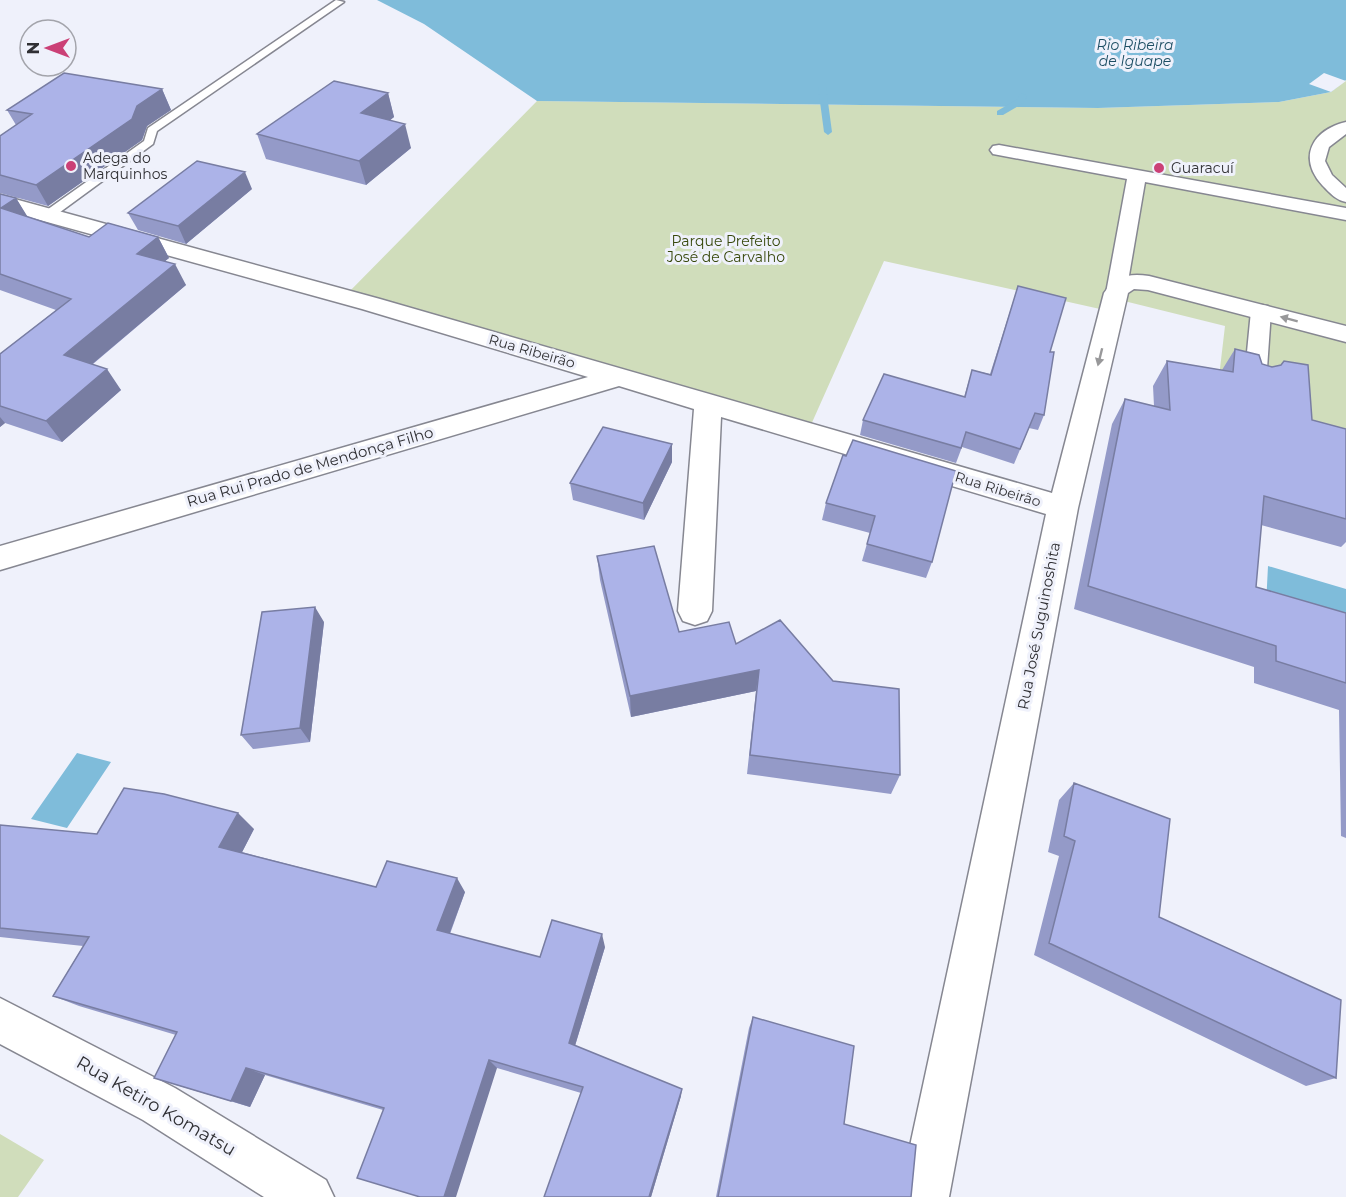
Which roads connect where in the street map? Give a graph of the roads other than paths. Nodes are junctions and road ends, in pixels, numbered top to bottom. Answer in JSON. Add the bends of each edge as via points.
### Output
{"nodes":[{"id":1,"x":339,"y":2,"type":"dead end"},
{"id":2,"x":1346,"y":127,"type":"edge"},
{"id":3,"x":999,"y":150,"type":"dead end"},
{"id":4,"x":1137,"y":175,"type":"junction"},
{"id":5,"x":1346,"y":197,"type":"edge"},
{"id":6,"x":0,"y":202,"type":"edge"},
{"id":7,"x":1346,"y":214,"type":"edge"},
{"id":8,"x":48,"y":216,"type":"junction"},
{"id":9,"x":1116,"y":293,"type":"junction"},
{"id":10,"x":1261,"y":312,"type":"junction"},
{"id":11,"x":1346,"y":334,"type":"edge"},
{"id":12,"x":620,"y":377,"type":"junction"},
{"id":13,"x":1255,"y":383,"type":"edge"},
{"id":14,"x":708,"y":402,"type":"junction"},
{"id":15,"x":1063,"y":508,"type":"junction"},
{"id":16,"x":0,"y":558,"type":"edge"},
{"id":17,"x":695,"y":611,"type":"dead end"},
{"id":18,"x":0,"y":1020,"type":"edge"},
{"id":19,"x":309,"y":1197,"type":"edge"},
{"id":20,"x":924,"y":1197,"type":"edge"}],
"edges":[{"from":1,"to":8,"type":"lane","via":[[152,130],[149,142]]},
{"from":2,"to":5,"type":"street","via":[[1316,155],[1324,178]]},
{"from":3,"to":4,"type":"street"},
{"from":4,"to":7,"type":"street"},
{"from":4,"to":9,"type":"street"},
{"from":6,"to":8,"type":"street","name":"Rua Ribeirão"},
{"from":8,"to":12,"type":"street","name":"Rua Ribeirão"},
{"from":9,"to":10,"type":"street","via":[[1128,283],[1149,283]]},
{"from":9,"to":15,"type":"street","name":"Rua José Suguinoshita","one_way":true},
{"from":11,"to":10,"type":"street","one_way":true},
{"from":10,"to":13,"type":"street"},
{"from":12,"to":14,"type":"street","name":"Rua Ribeirão"},
{"from":12,"to":16,"type":"street","name":"Rua Rui Prado de Mendonça Filho"},
{"from":14,"to":15,"type":"street","name":"Rua Ribeirão"},
{"from":14,"to":17,"type":"street"},
{"from":15,"to":20,"type":"street","name":"Rua José Suguinoshita"},
{"from":18,"to":19,"type":"street","name":"Rua Ketiro Komatsu","via":[[159,1104]]}]}
